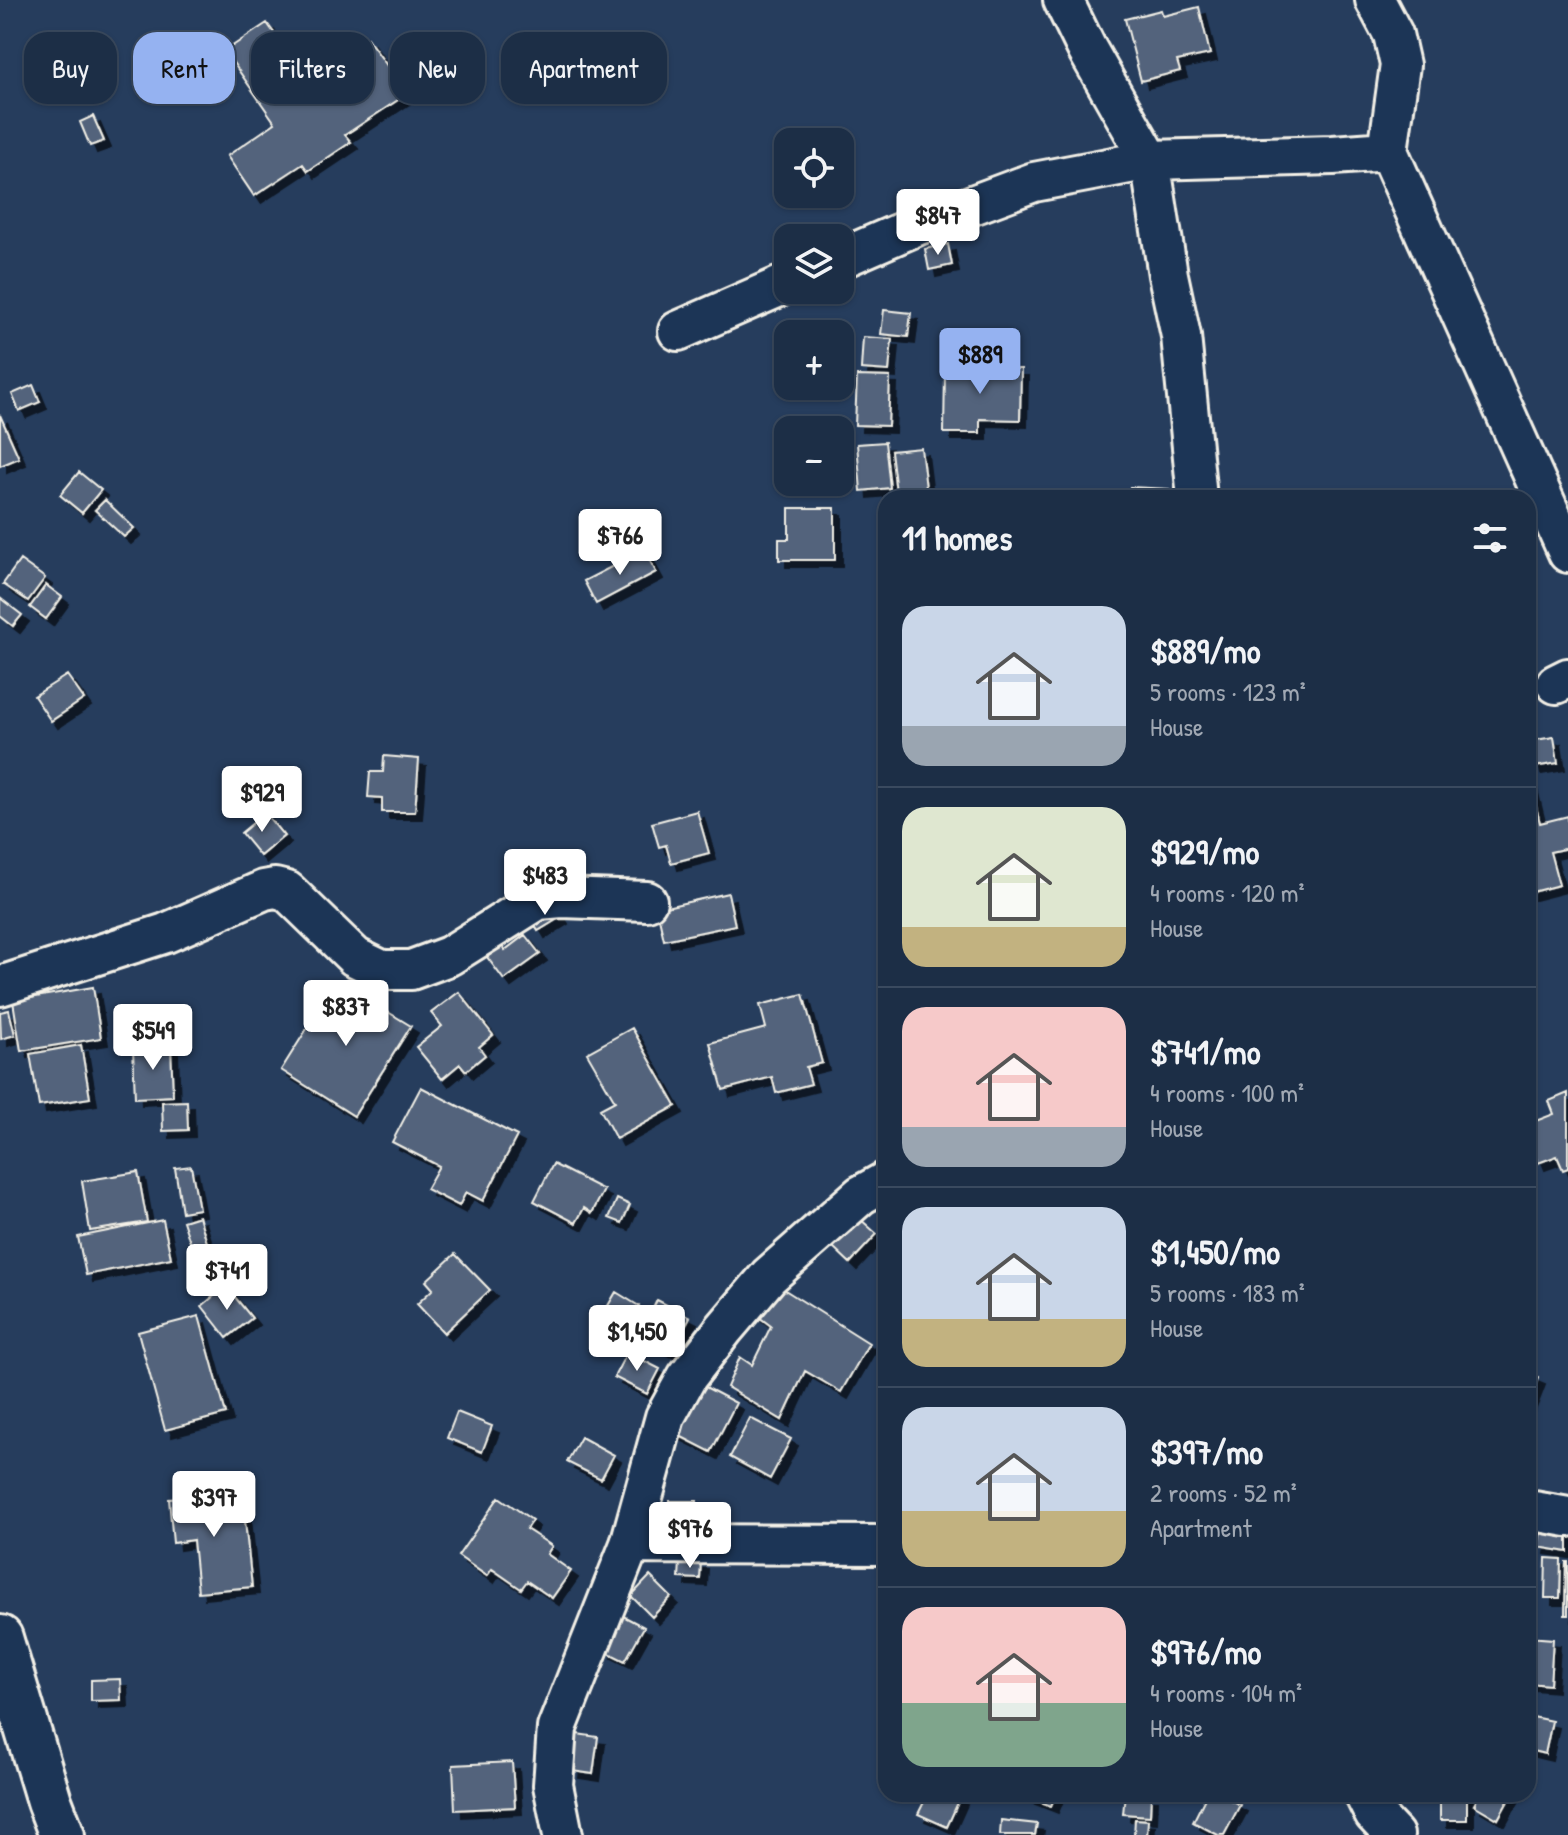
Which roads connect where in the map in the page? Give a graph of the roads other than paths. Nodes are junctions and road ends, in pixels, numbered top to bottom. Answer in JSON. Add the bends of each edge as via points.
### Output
{"nodes":[{"id":1,"x":1063,"y":0,"type":"edge"},
{"id":2,"x":1375,"y":0,"type":"edge"},
{"id":3,"x":1388,"y":151,"type":"junction"},
{"id":4,"x":1150,"y":160,"type":"junction"},
{"id":5,"x":854,"y":253,"type":"edge"},
{"id":6,"x":774,"y":289,"type":"edge"},
{"id":7,"x":678,"y":331,"type":"dead end"},
{"id":8,"x":1196,"y":490,"type":"edge"},
{"id":9,"x":1566,"y":542,"type":"edge"},
{"id":10,"x":647,"y":901,"type":"dead end"},
{"id":11,"x":0,"y":986,"type":"edge"},
{"id":12,"x":878,"y":1185,"type":"edge"},
{"id":13,"x":1536,"y":1511,"type":"edge"},
{"id":14,"x":1568,"y":1517,"type":"edge"},
{"id":15,"x":630,"y":1544,"type":"junction"},
{"id":16,"x":878,"y":1545,"type":"edge"},
{"id":17,"x":0,"y":1638,"type":"edge"},
{"id":18,"x":1368,"y":1802,"type":"edge"},
{"id":19,"x":62,"y":1835,"type":"edge"},
{"id":20,"x":563,"y":1835,"type":"edge"},
{"id":21,"x":1394,"y":1835,"type":"edge"}],
"edges":[{"from":1,"to":4,"type":"street"},
{"from":2,"to":3,"type":"street","via":[[1393,34],[1400,65]]},
{"from":3,"to":4,"type":"street"},
{"from":3,"to":9,"type":"street"},
{"from":4,"to":5,"type":"street","via":[[1034,182]]},
{"from":4,"to":8,"type":"street","via":[[1181,336]]},
{"from":6,"to":7,"type":"street"},
{"from":10,"to":11,"type":"street","via":[[538,900],[449,956],[411,970],[382,970],[355,957],[287,891],[275,888],[166,933]]},
{"from":12,"to":15,"type":"street","via":[[769,1276],[687,1377],[665,1417]]},
{"from":13,"to":14,"type":"street"},
{"from":15,"to":16,"type":"street"},
{"from":15,"to":20,"type":"street","via":[[557,1728],[553,1785]]},
{"from":17,"to":19,"type":"main road"},
{"from":18,"to":21,"type":"street"}]}
